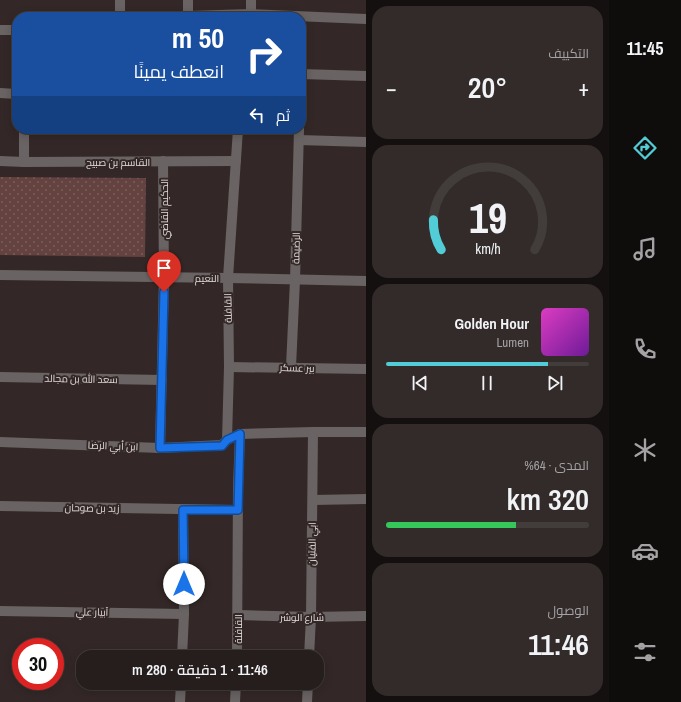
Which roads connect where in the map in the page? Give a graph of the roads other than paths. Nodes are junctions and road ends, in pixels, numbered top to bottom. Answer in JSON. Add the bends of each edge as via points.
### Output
{"nodes":[{"id":1,"x":120,"y":0,"type":"edge"},
{"id":2,"x":188,"y":0,"type":"edge"},
{"id":3,"x":251,"y":0,"type":"edge"},
{"id":4,"x":120,"y":12,"type":"edge"},
{"id":5,"x":188,"y":12,"type":"edge"},
{"id":6,"x":251,"y":12,"type":"edge"},
{"id":7,"x":306,"y":16,"type":"edge"},
{"id":8,"x":366,"y":19,"type":"edge"},
{"id":9,"x":0,"y":30,"type":"edge"},
{"id":10,"x":12,"y":30,"type":"edge"},
{"id":11,"x":306,"y":74,"type":"edge"},
{"id":12,"x":366,"y":76,"type":"edge"},
{"id":13,"x":0,"y":94,"type":"edge"},
{"id":14,"x":12,"y":94,"type":"edge"},
{"id":15,"x":24,"y":134,"type":"edge"},
{"id":16,"x":238,"y":134,"type":"edge"},
{"id":17,"x":299,"y":134,"type":"edge"},
{"id":18,"x":299,"y":140,"type":"junction"},
{"id":19,"x":366,"y":142,"type":"edge"},
{"id":20,"x":0,"y":161,"type":"edge"},
{"id":21,"x":163,"y":161,"type":"junction"},
{"id":22,"x":236,"y":161,"type":"junction"},
{"id":23,"x":24,"y":162,"type":"junction"},
{"id":24,"x":0,"y":275,"type":"edge"},
{"id":25,"x":164,"y":278,"type":"junction"},
{"id":26,"x":228,"y":278,"type":"junction"},
{"id":27,"x":295,"y":280,"type":"junction"},
{"id":28,"x":366,"y":281,"type":"edge"},
{"id":29,"x":229,"y":367,"type":"junction"},
{"id":30,"x":291,"y":367,"type":"junction"},
{"id":31,"x":366,"y":369,"type":"edge"},
{"id":32,"x":0,"y":377,"type":"edge"},
{"id":33,"x":162,"y":380,"type":"junction"},
{"id":34,"x":313,"y":432,"type":"junction"},
{"id":35,"x":366,"y":432,"type":"edge"},
{"id":36,"x":240,"y":434,"type":"junction"},
{"id":37,"x":227,"y":440,"type":"junction"},
{"id":38,"x":0,"y":442,"type":"edge"},
{"id":39,"x":160,"y":448,"type":"junction"},
{"id":40,"x":366,"y":499,"type":"edge"},
{"id":41,"x":313,"y":500,"type":"junction"},
{"id":42,"x":0,"y":506,"type":"edge"},
{"id":43,"x":183,"y":510,"type":"junction"},
{"id":44,"x":238,"y":510,"type":"junction"},
{"id":45,"x":0,"y":611,"type":"edge"},
{"id":46,"x":184,"y":614,"type":"junction"},
{"id":47,"x":238,"y":615,"type":"junction"},
{"id":48,"x":366,"y":616,"type":"edge"},
{"id":49,"x":311,"y":618,"type":"junction"},
{"id":50,"x":182,"y":650,"type":"edge"},
{"id":51,"x":237,"y":650,"type":"edge"},
{"id":52,"x":309,"y":650,"type":"edge"},
{"id":53,"x":181,"y":690,"type":"edge"},
{"id":54,"x":236,"y":690,"type":"edge"},
{"id":55,"x":308,"y":690,"type":"edge"},
{"id":56,"x":180,"y":702,"type":"edge"},
{"id":57,"x":235,"y":702,"type":"edge"},
{"id":58,"x":307,"y":702,"type":"edge"}],
"edges":[{"from":1,"to":4,"type":"street"},
{"from":2,"to":5,"type":"street"},
{"from":3,"to":6,"type":"street"},
{"from":7,"to":8,"type":"street"},
{"from":9,"to":10,"type":"street"},
{"from":11,"to":12,"type":"street"},
{"from":13,"to":14,"type":"street"},
{"from":15,"to":23,"type":"street"},
{"from":16,"to":22,"type":"street","name":"القافلة"},
{"from":17,"to":18,"type":"street","name":"الرضيمة"},
{"from":18,"to":19,"type":"street"},
{"from":18,"to":27,"type":"street","name":"الرضيمة"},
{"from":20,"to":23,"type":"street","name":"القاسم بن صبيح"},
{"from":21,"to":22,"type":"street","name":"القاسم بن صبيح"},
{"from":21,"to":23,"type":"street","name":"القاسم بن صبيح"},
{"from":21,"to":25,"type":"street","name":"الحكيم القاضي"},
{"from":22,"to":26,"type":"street","name":"القافلة"},
{"from":24,"to":25,"type":"street","name":"النعيم"},
{"from":25,"to":26,"type":"street","name":"النعيم"},
{"from":25,"to":33,"type":"street","name":"الحكيم القاضي"},
{"from":26,"to":27,"type":"street","name":"النعيم"},
{"from":26,"to":29,"type":"street","name":"القافلة"},
{"from":27,"to":28,"type":"street","name":"النعيم"},
{"from":27,"to":30,"type":"street","name":"الرضيمة"},
{"from":29,"to":30,"type":"street","name":"بير عسكر"},
{"from":29,"to":37,"type":"street","name":"القافلة"},
{"from":30,"to":31,"type":"street","name":"بير عسكر"},
{"from":32,"to":33,"type":"street","name":"سعد الله بن مجالد"},
{"from":33,"to":39,"type":"street","name":"الحكيم القاضي"},
{"from":34,"to":35,"type":"street","name":"ابن أبي الرضا"},
{"from":34,"to":36,"type":"street","name":"ابن أبي الرضا"},
{"from":34,"to":41,"type":"street","name":"ابي الفتيان"},
{"from":36,"to":37,"type":"street","name":"ابن أبي الرضا"},
{"from":36,"to":44,"type":"street","name":"القافلة"},
{"from":37,"to":39,"type":"street","name":"ابن أبي الرضا","via":[[222,446]]},
{"from":38,"to":39,"type":"street","name":"ابن أبي الرضا"},
{"from":40,"to":41,"type":"street"},
{"from":41,"to":49,"type":"street","name":"ابي الفتيان"},
{"from":42,"to":43,"type":"street","name":"زيد بن صوحان"},
{"from":43,"to":44,"type":"street","name":"زيد بن صوحان"},
{"from":43,"to":46,"type":"street"},
{"from":44,"to":47,"type":"street","name":"القافلة"},
{"from":45,"to":46,"type":"street","name":"آبيار علي"},
{"from":46,"to":50,"type":"street"},
{"from":47,"to":49,"type":"street","name":"شارع الوشر"},
{"from":47,"to":51,"type":"street","name":"القافلة"},
{"from":48,"to":49,"type":"street","name":"شارع الوشر"},
{"from":49,"to":52,"type":"street","name":"ابي الفتيان"},
{"from":53,"to":56,"type":"street"},
{"from":54,"to":57,"type":"street"},
{"from":55,"to":58,"type":"street"}]}
